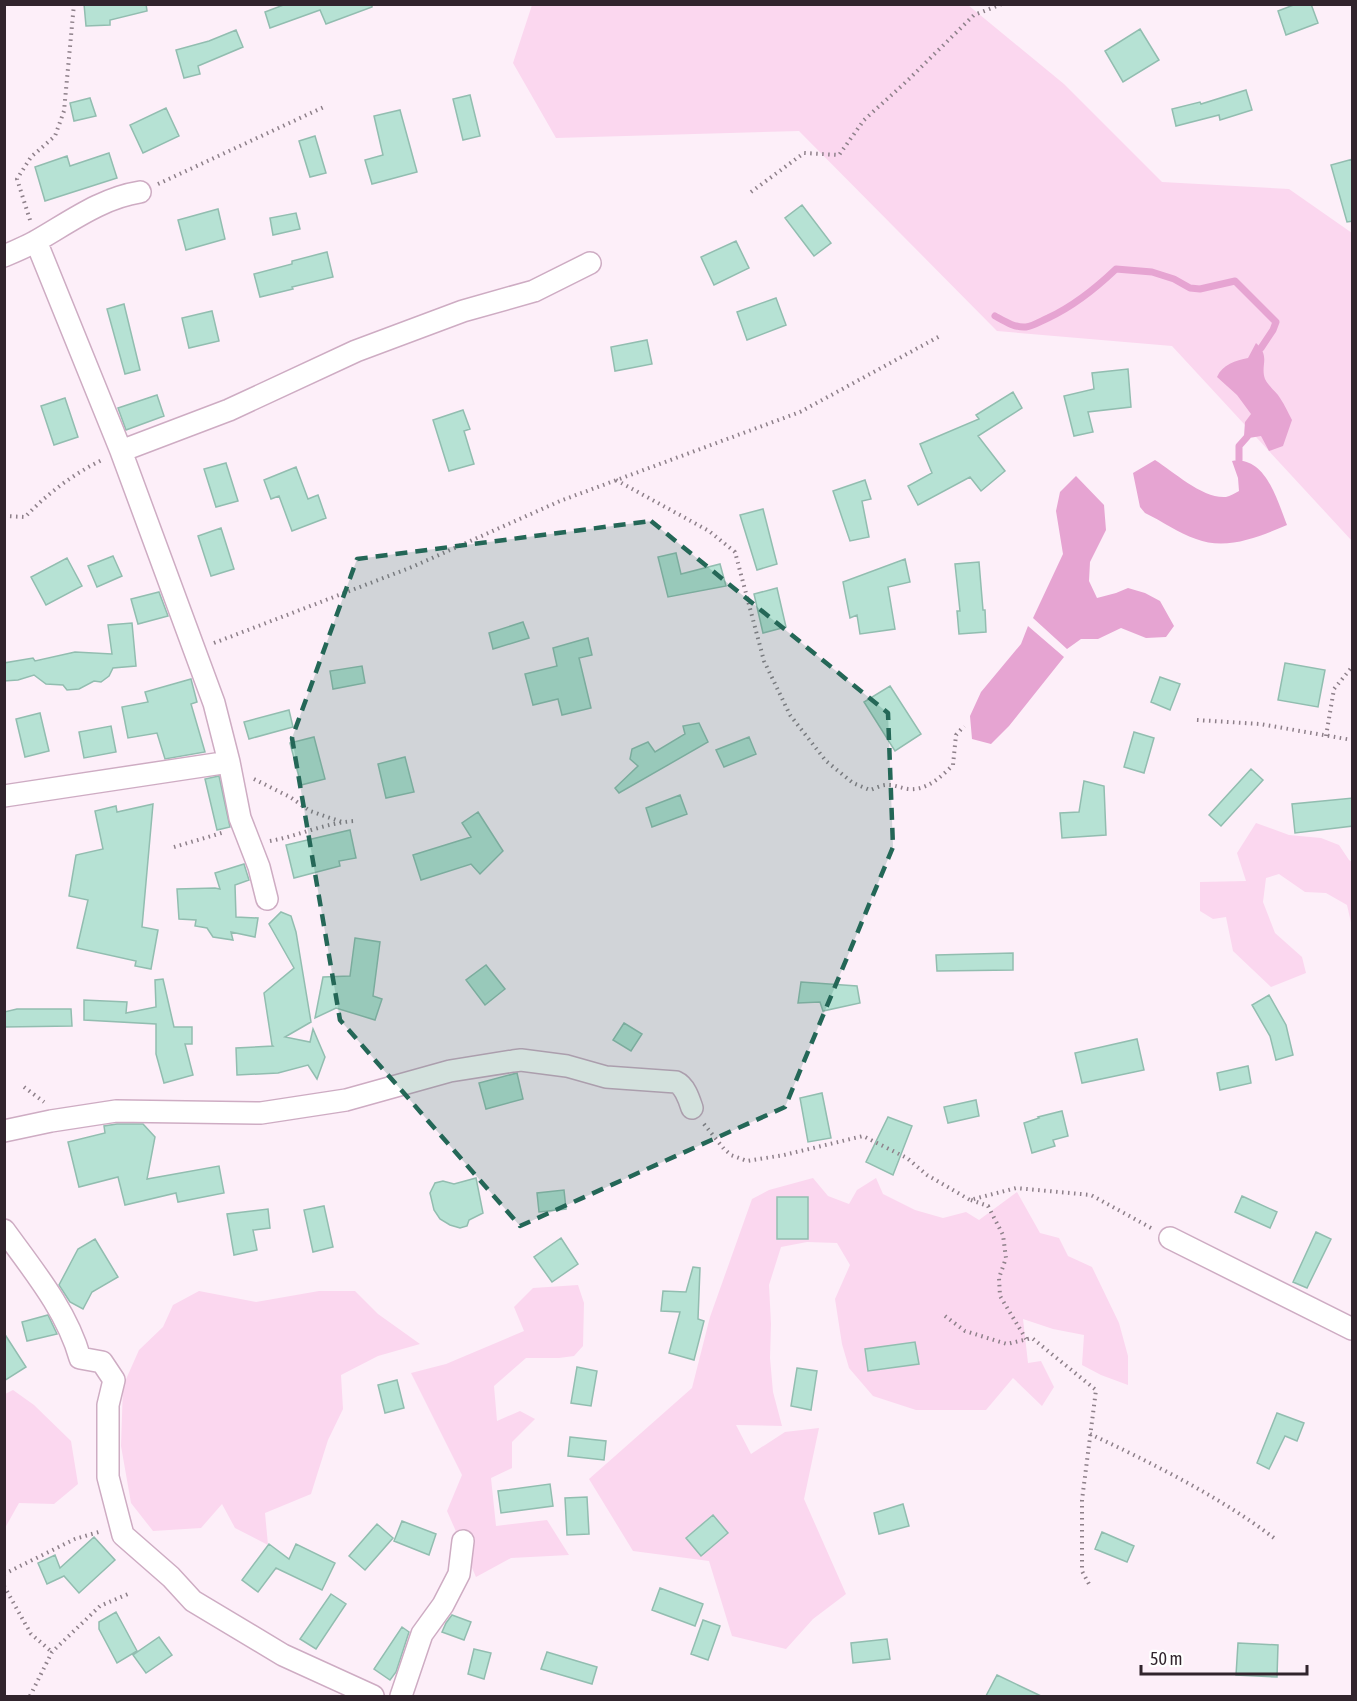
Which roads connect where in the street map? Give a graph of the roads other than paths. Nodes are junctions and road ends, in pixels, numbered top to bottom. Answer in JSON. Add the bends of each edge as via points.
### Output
{"nodes":[{"id":1,"x":140,"y":192,"type":"road end"},
{"id":2,"x":36,"y":241,"type":"junction"},
{"id":3,"x":4,"y":256,"type":"edge"},
{"id":4,"x":590,"y":263,"type":"dead end"},
{"id":5,"x":121,"y":452,"type":"junction"},
{"id":6,"x":230,"y":767,"type":"junction"},
{"id":7,"x":4,"y":796,"type":"edge"},
{"id":8,"x":267,"y":899,"type":"dead end"},
{"id":9,"x":692,"y":1108,"type":"road end"},
{"id":10,"x":4,"y":1131,"type":"edge"},
{"id":11,"x":4,"y":1230,"type":"edge"},
{"id":12,"x":1170,"y":1238,"type":"road end"},
{"id":13,"x":1353,"y":1329,"type":"edge"},
{"id":14,"x":463,"y":1541,"type":"dead end"},
{"id":15,"x":373,"y":1696,"type":"edge"},
{"id":16,"x":401,"y":1696,"type":"edge"}],
"edges":[{"from":1,"to":2,"type":"street","via":[[125,194],[85,211]]},
{"from":2,"to":3,"type":"street"},
{"from":2,"to":5,"type":"street"},
{"from":4,"to":5,"type":"street","via":[[534,291],[463,311],[356,351],[229,410]]},
{"from":5,"to":6,"type":"street","via":[[214,703]]},
{"from":6,"to":7,"type":"street"},
{"from":6,"to":8,"type":"street","via":[[240,818]]},
{"from":9,"to":10,"type":"street","via":[[676,1082],[606,1077],[567,1066],[521,1060],[450,1071],[346,1100],[261,1113],[116,1111]]},
{"from":11,"to":15,"type":"street","via":[[40,1279],[78,1347],[80,1358],[102,1362],[114,1380],[108,1405],[108,1478],[125,1537],[193,1601],[282,1655]]},
{"from":12,"to":13,"type":"street"},
{"from":14,"to":16,"type":"street","via":[[459,1574],[422,1634]]}]}
